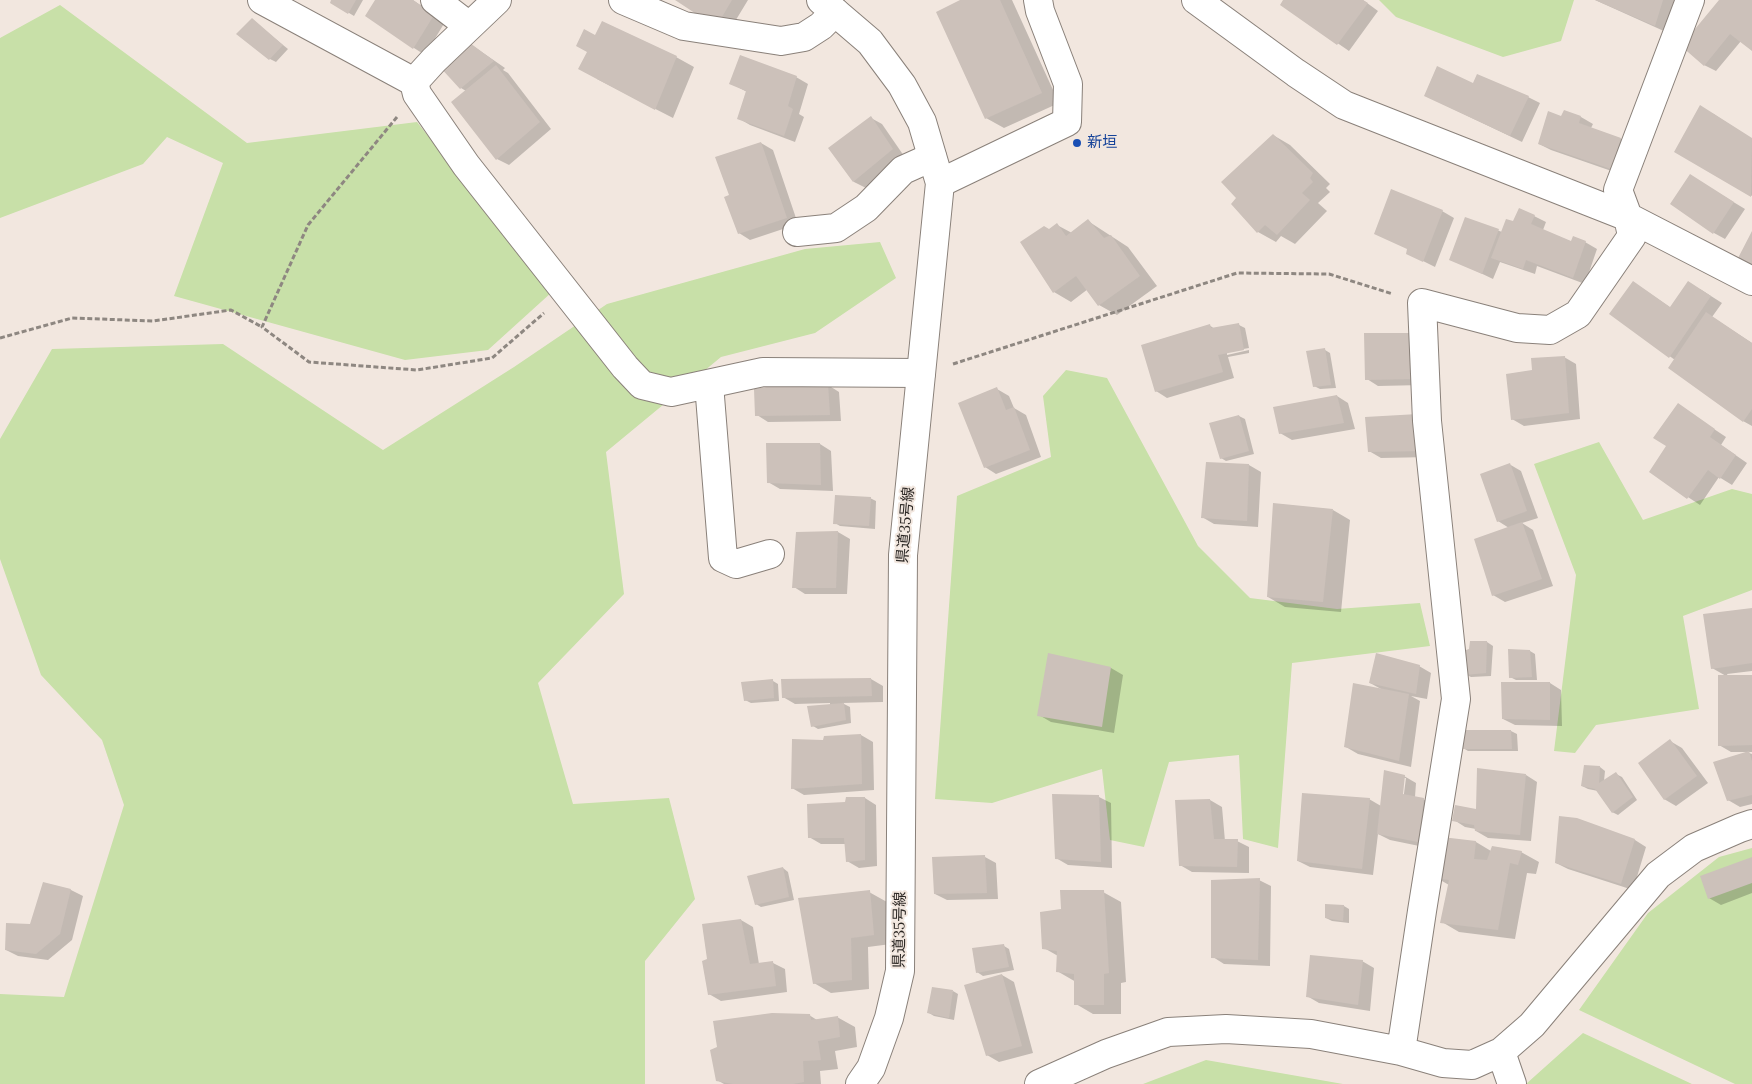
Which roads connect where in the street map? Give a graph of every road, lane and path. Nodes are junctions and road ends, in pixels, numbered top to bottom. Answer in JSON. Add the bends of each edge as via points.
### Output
{"nodes":[{"id":1,"x":262,"y":0,"type":"edge"},
{"id":2,"x":435,"y":0,"type":"edge"},
{"id":3,"x":497,"y":0,"type":"edge"},
{"id":4,"x":624,"y":0,"type":"edge"},
{"id":5,"x":1038,"y":0,"type":"edge"},
{"id":6,"x":1196,"y":0,"type":"edge"},
{"id":7,"x":1690,"y":0,"type":"edge"},
{"id":8,"x":828,"y":6,"type":"edge"},
{"id":9,"x":469,"y":26,"type":"junction"},
{"id":10,"x":416,"y":88,"type":"junction"},
{"id":11,"x":932,"y":157,"type":"junction"},
{"id":12,"x":940,"y":183,"type":"junction"},
{"id":13,"x":1628,"y":217,"type":"junction"},
{"id":14,"x":797,"y":232,"type":"dead end"},
{"id":15,"x":1752,"y":281,"type":"edge"},
{"id":16,"x":567,"y":293,"type":"junction"},
{"id":17,"x":1422,"y":303,"type":"junction"},
{"id":18,"x":262,"y":328,"type":"junction"},
{"id":19,"x":0,"y":338,"type":"edge"},
{"id":20,"x":950,"y":365,"type":"dead end"},
{"id":21,"x":921,"y":373,"type":"junction"},
{"id":22,"x":709,"y":384,"type":"junction"},
{"id":23,"x":770,"y":554,"type":"dead end"},
{"id":24,"x":1752,"y":824,"type":"edge"},
{"id":25,"x":1401,"y":1051,"type":"junction"},
{"id":26,"x":1501,"y":1052,"type":"junction"},
{"id":27,"x":860,"y":1084,"type":"edge"},
{"id":28,"x":1039,"y":1084,"type":"edge"},
{"id":29,"x":1512,"y":1084,"type":"edge"}],
"edges":[{"from":1,"to":10,"type":"street"},
{"from":2,"to":9,"type":"street"},
{"from":3,"to":9,"type":"street"},
{"from":4,"to":8,"type":"street","via":[[684,26],[782,41],[804,37],[821,26]]},
{"from":5,"to":12,"type":"street","via":[[1068,84],[1067,122]]},
{"from":6,"to":13,"type":"street","via":[[1344,105]]},
{"from":7,"to":13,"type":"street","via":[[1618,190]]},
{"from":8,"to":11,"type":"street","name":"県道35号線","via":[[870,42],[902,85],[922,122]]},
{"from":9,"to":10,"type":"street","via":[[434,60]]},
{"from":10,"to":16,"type":"street","via":[[466,165]]},
{"from":10,"to":18,"type":"path","via":[[308,225]]},
{"from":11,"to":12,"type":"street","name":"県道35号線"},
{"from":11,"to":14,"type":"street","via":[[903,170],[866,208],[836,228]]},
{"from":12,"to":21,"type":"street","name":"県道35号線"},
{"from":13,"to":15,"type":"street"},
{"from":13,"to":17,"type":"street","via":[[1632,236],[1578,314],[1550,330],[1518,328]]},
{"from":16,"to":18,"type":"path","via":[[492,358],[416,370],[309,362]]},
{"from":16,"to":22,"type":"street","via":[[642,385],[671,392]]},
{"from":17,"to":20,"type":"path","via":[[1329,274],[1237,273]]},
{"from":17,"to":25,"type":"street","via":[[1427,421],[1456,699]]},
{"from":18,"to":19,"type":"path","via":[[231,310],[153,320],[72,318]]},
{"from":21,"to":22,"type":"street","via":[[763,372]]},
{"from":21,"to":27,"type":"street","name":"県道35号線","via":[[903,555],[900,971],[889,1018],[871,1068]]},
{"from":22,"to":23,"type":"street","via":[[723,558],[736,564]]},
{"from":24,"to":26,"type":"street","via":[[1694,848],[1658,875],[1532,1025]]},
{"from":25,"to":26,"type":"street","via":[[1443,1063],[1472,1065]]},
{"from":25,"to":28,"type":"street","via":[[1312,1034],[1226,1029],[1168,1032],[1106,1054]]},
{"from":26,"to":29,"type":"street"}]}
